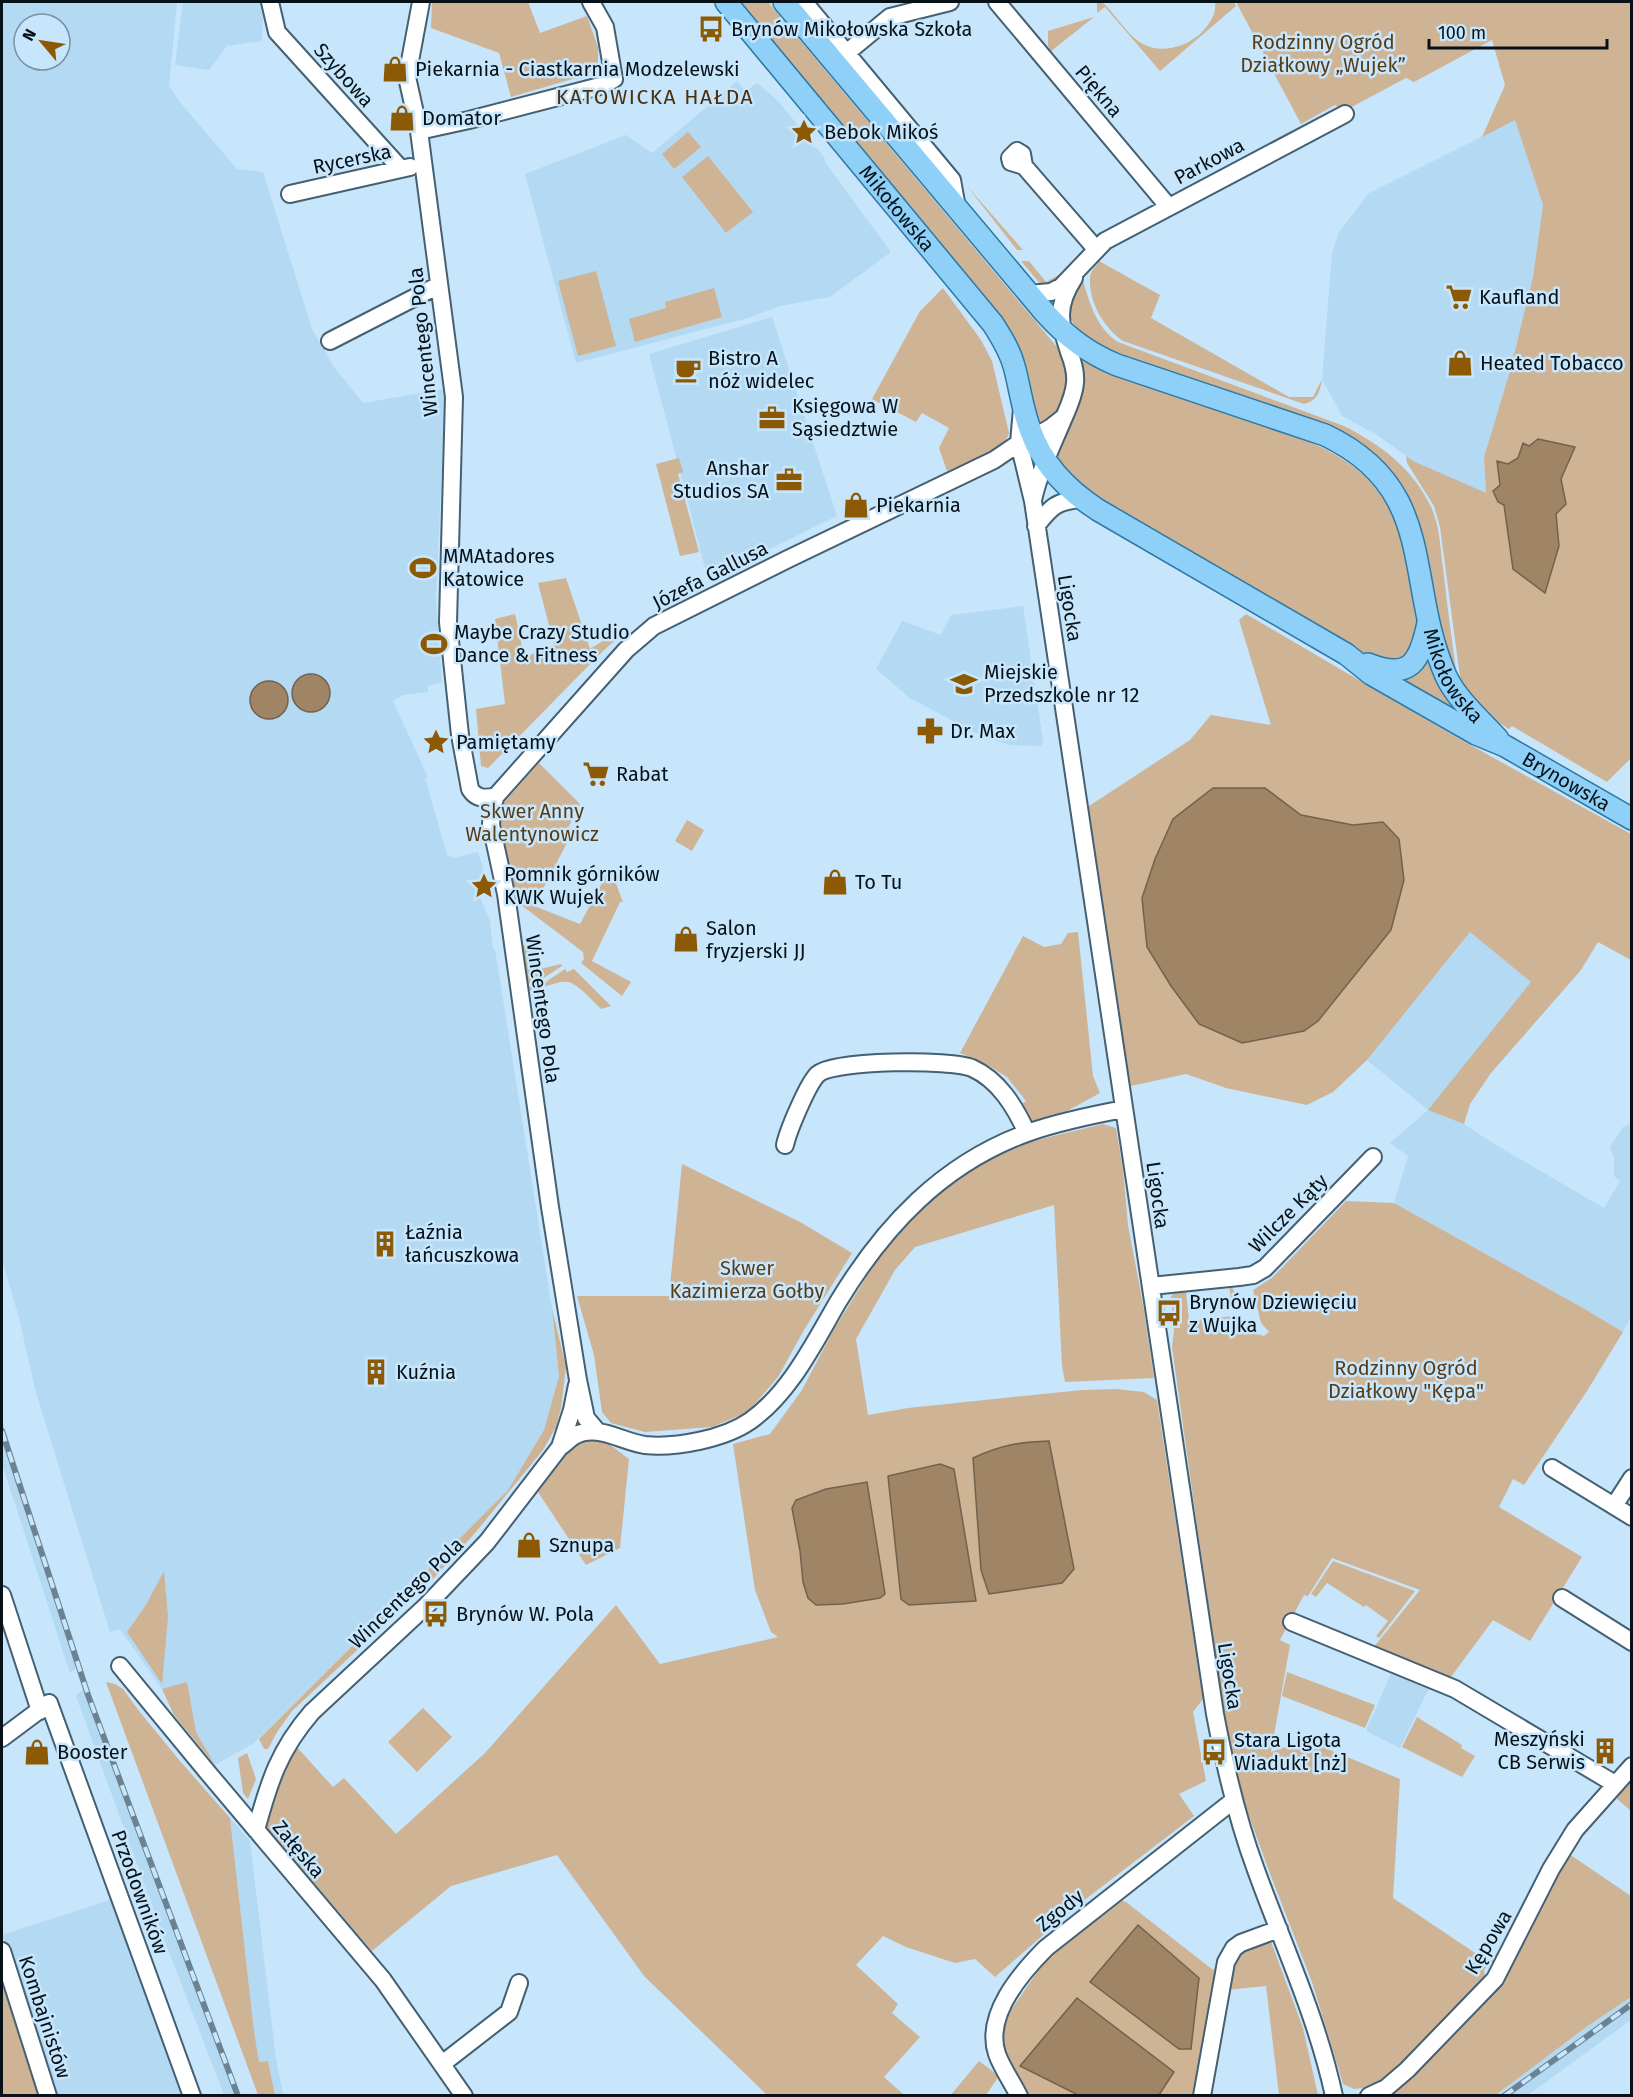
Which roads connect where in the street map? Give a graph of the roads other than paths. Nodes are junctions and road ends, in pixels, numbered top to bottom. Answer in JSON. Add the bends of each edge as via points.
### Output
{"nodes":[{"id":1,"x":270,"y":2,"type":"edge"},
{"id":2,"x":421,"y":2,"type":"edge"},
{"id":3,"x":591,"y":2,"type":"edge"},
{"id":4,"x":726,"y":2,"type":"edge"},
{"id":5,"x":784,"y":2,"type":"edge"},
{"id":6,"x":804,"y":2,"type":"edge"},
{"id":7,"x":950,"y":2,"type":"edge"},
{"id":8,"x":997,"y":2,"type":"edge"},
{"id":9,"x":841,"y":58,"type":"junction"},
{"id":10,"x":1345,"y":114,"type":"dead end"},
{"id":11,"x":418,"y":131,"type":"junction"},
{"id":12,"x":423,"y":165,"type":"junction"},
{"id":13,"x":1024,"y":166,"type":"dead end"},
{"id":14,"x":401,"y":170,"type":"junction"},
{"id":15,"x":290,"y":194,"type":"dead end"},
{"id":16,"x":1168,"y":206,"type":"junction"},
{"id":17,"x":1096,"y":249,"type":"junction"},
{"id":18,"x":1080,"y":269,"type":"junction"},
{"id":19,"x":439,"y":285,"type":"junction"},
{"id":20,"x":1029,"y":294,"type":"junction"},
{"id":21,"x":1062,"y":331,"type":"junction"},
{"id":22,"x":330,"y":341,"type":"dead end"},
{"id":23,"x":1064,"y":417,"type":"junction"},
{"id":24,"x":1026,"y":441,"type":"junction"},
{"id":25,"x":994,"y":460,"type":"junction"},
{"id":26,"x":1046,"y":460,"type":"junction"},
{"id":27,"x":1022,"y":461,"type":"junction"},
{"id":28,"x":1081,"y":499,"type":"junction"},
{"id":29,"x":1033,"y":501,"type":"junction"},
{"id":30,"x":1036,"y":526,"type":"junction"},
{"id":31,"x":1428,"y":623,"type":"junction"},
{"id":32,"x":1346,"y":654,"type":"junction"},
{"id":33,"x":1502,"y":744,"type":"junction"},
{"id":34,"x":496,"y":796,"type":"junction"},
{"id":35,"x":1632,"y":819,"type":"edge"},
{"id":36,"x":1124,"y":1109,"type":"junction"},
{"id":37,"x":1027,"y":1133,"type":"junction"},
{"id":38,"x":785,"y":1145,"type":"dead end"},
{"id":39,"x":1373,"y":1157,"type":"dead end"},
{"id":40,"x":1151,"y":1286,"type":"junction"},
{"id":41,"x":578,"y":1380,"type":"junction"},
{"id":42,"x":598,"y":1432,"type":"junction"},
{"id":43,"x":561,"y":1447,"type":"junction"},
{"id":44,"x":1552,"y":1468,"type":"dead end"},
{"id":45,"x":1632,"y":1478,"type":"edge"},
{"id":46,"x":1614,"y":1506,"type":"junction"},
{"id":47,"x":1632,"y":1517,"type":"edge"},
{"id":48,"x":2,"y":1595,"type":"edge"},
{"id":49,"x":1562,"y":1598,"type":"dead end"},
{"id":50,"x":1292,"y":1622,"type":"dead end"},
{"id":51,"x":1632,"y":1642,"type":"edge"},
{"id":52,"x":120,"y":1666,"type":"dead end"},
{"id":53,"x":44,"y":1707,"type":"junction"},
{"id":54,"x":2,"y":1738,"type":"edge"},
{"id":55,"x":1632,"y":1766,"type":"edge"},
{"id":56,"x":1615,"y":1784,"type":"junction"},
{"id":57,"x":1234,"y":1800,"type":"junction"},
{"id":58,"x":256,"y":1830,"type":"junction"},
{"id":59,"x":1279,"y":1929,"type":"junction"},
{"id":60,"x":2,"y":1951,"type":"edge"},
{"id":61,"x":519,"y":1983,"type":"dead end"},
{"id":62,"x":441,"y":2064,"type":"junction"},
{"id":63,"x":48,"y":2096,"type":"edge"},
{"id":64,"x":192,"y":2096,"type":"edge"},
{"id":65,"x":464,"y":2096,"type":"edge"},
{"id":66,"x":1019,"y":2096,"type":"edge"},
{"id":67,"x":1202,"y":2096,"type":"edge"},
{"id":68,"x":1334,"y":2096,"type":"edge"},
{"id":69,"x":1369,"y":2096,"type":"edge"}],
"edges":[{"from":1,"to":14,"type":"street","name":"Szybowa","via":[[277,32]]},
{"from":2,"to":11,"type":"street","name":"Wincentego Pola","via":[[407,77]]},
{"from":3,"to":11,"type":"street","via":[[605,27],[614,79],[592,88]]},
{"from":4,"to":24,"type":"main road","name":"Mikołowska","via":[[984,312],[1014,364]]},
{"from":5,"to":9,"type":"main road","name":"Mikołowska"},
{"from":6,"to":9,"type":"street","name":"Mikołowska"},
{"from":7,"to":9,"type":"street","via":[[890,17]]},
{"from":8,"to":16,"type":"street","name":"Piękna"},
{"from":9,"to":20,"type":"main road","name":"Mikołowska","via":[[957,210]]},
{"from":10,"to":16,"type":"street","name":"Parkowa"},
{"from":11,"to":12,"type":"street","name":"Wincentego Pola"},
{"from":12,"to":14,"type":"street","name":"Rycerska"},
{"from":12,"to":19,"type":"street","name":"Wincentego Pola"},
{"from":13,"to":17,"type":"street"},
{"from":14,"to":15,"type":"street","name":"Rycerska"},
{"from":16,"to":17,"type":"street","name":"Parkowa"},
{"from":17,"to":18,"type":"street","name":"Parkowa"},
{"from":18,"to":20,"type":"street","name":"Parkowa","via":[[1051,292]]},
{"from":18,"to":21,"type":"street","name":"Parkowa","via":[[1062,303]]},
{"from":19,"to":22,"type":"street"},
{"from":19,"to":34,"type":"street","name":"Wincentego Pola","via":[[454,397],[448,622],[460,735],[470,789],[481,798]]},
{"from":20,"to":21,"type":"main road","name":"Mikołowska"},
{"from":21,"to":23,"type":"street","name":"Mikołowska","via":[[1076,383]]},
{"from":21,"to":31,"type":"main road","name":"Mikołowska","via":[[1086,351],[1106,360],[1325,435],[1361,456],[1391,488],[1404,512],[1415,546]]},
{"from":23,"to":24,"type":"street"},
{"from":23,"to":26,"type":"street","name":"Mikołowska"},
{"from":24,"to":25,"type":"street","name":"Józefa Gallusa"},
{"from":24,"to":26,"type":"main road","name":"Mikołowska"},
{"from":24,"to":27,"type":"street","name":"Mikołowska"},
{"from":25,"to":27,"type":"street","name":"Józefa Gallusa"},
{"from":25,"to":34,"type":"street","name":"Józefa Gallusa","via":[[654,626],[626,650]]},
{"from":26,"to":27,"type":"street","name":"Józefa Gallusa"},
{"from":26,"to":28,"type":"main road","name":"Mikołowska"},
{"from":26,"to":29,"type":"street","name":"Mikołowska"},
{"from":27,"to":29,"type":"street","name":"Ligocka"},
{"from":28,"to":30,"type":"street","via":[[1056,504]]},
{"from":28,"to":32,"type":"main road","name":"Mikołowska"},
{"from":29,"to":30,"type":"street","name":"Ligocka"},
{"from":30,"to":36,"type":"street","name":"Ligocka"},
{"from":31,"to":32,"type":"main road","via":[[1420,653],[1406,668],[1385,670]]},
{"from":31,"to":33,"type":"main road","name":"Mikołowska","via":[[1455,690]]},
{"from":32,"to":33,"type":"main road","name":"Mikołowska","via":[[1390,685],[1476,734]]},
{"from":33,"to":35,"type":"main road","name":"Brynowska"},
{"from":34,"to":41,"type":"street","name":"Wincentego Pola","via":[[491,825],[506,894]]},
{"from":36,"to":37,"type":"street"},
{"from":36,"to":40,"type":"street","name":"Ligocka"},
{"from":37,"to":38,"type":"street","via":[[1017,1111],[999,1088],[971,1068],[953,1063],[876,1064],[827,1068],[817,1075]]},
{"from":37,"to":42,"type":"street","via":[[974,1159],[907,1209],[871,1252],[786,1385],[750,1421],[719,1436],[666,1444],[635,1443]]},
{"from":39,"to":40,"type":"street","name":"Wilcze Kąty","via":[[1265,1268],[1246,1276]]},
{"from":40,"to":57,"type":"street","name":"Ligocka","via":[[1209,1675]]},
{"from":41,"to":42,"type":"street","name":"Wincentego Pola","via":[[586,1418]]},
{"from":41,"to":43,"type":"street","name":"Wincentego Pola"},
{"from":42,"to":43,"type":"street","via":[[575,1435]]},
{"from":43,"to":58,"type":"street","name":"Wincentego Pola","via":[[457,1575],[296,1730],[274,1772]]},
{"from":44,"to":46,"type":"street"},
{"from":45,"to":46,"type":"street"},
{"from":46,"to":47,"type":"street"},
{"from":48,"to":53,"type":"street","name":"Przodowników"},
{"from":49,"to":51,"type":"street"},
{"from":50,"to":56,"type":"street","via":[[1455,1689]]},
{"from":52,"to":58,"type":"street","name":"Załęska"},
{"from":53,"to":54,"type":"street"},
{"from":53,"to":64,"type":"street","name":"Przodowników"},
{"from":55,"to":56,"type":"street","name":"Kępowa"},
{"from":56,"to":69,"type":"street","name":"Kępowa","via":[[1575,1830],[1495,1979],[1407,2070]]},
{"from":57,"to":59,"type":"street","name":"Ligocka"},
{"from":57,"to":66,"type":"street","name":"Zgody","via":[[1046,1948],[1023,1971],[1008,1993],[996,2029],[997,2053]]},
{"from":58,"to":62,"type":"street","name":"Załęska","via":[[383,1980]]},
{"from":59,"to":67,"type":"street","via":[[1241,1943],[1226,1962]]},
{"from":59,"to":68,"type":"street","name":"Ligocka","via":[[1314,2025]]},
{"from":60,"to":63,"type":"street","name":"Kombajnistów"},
{"from":61,"to":62,"type":"street","via":[[509,2012]]},
{"from":62,"to":65,"type":"street","name":"Załęska"}]}
